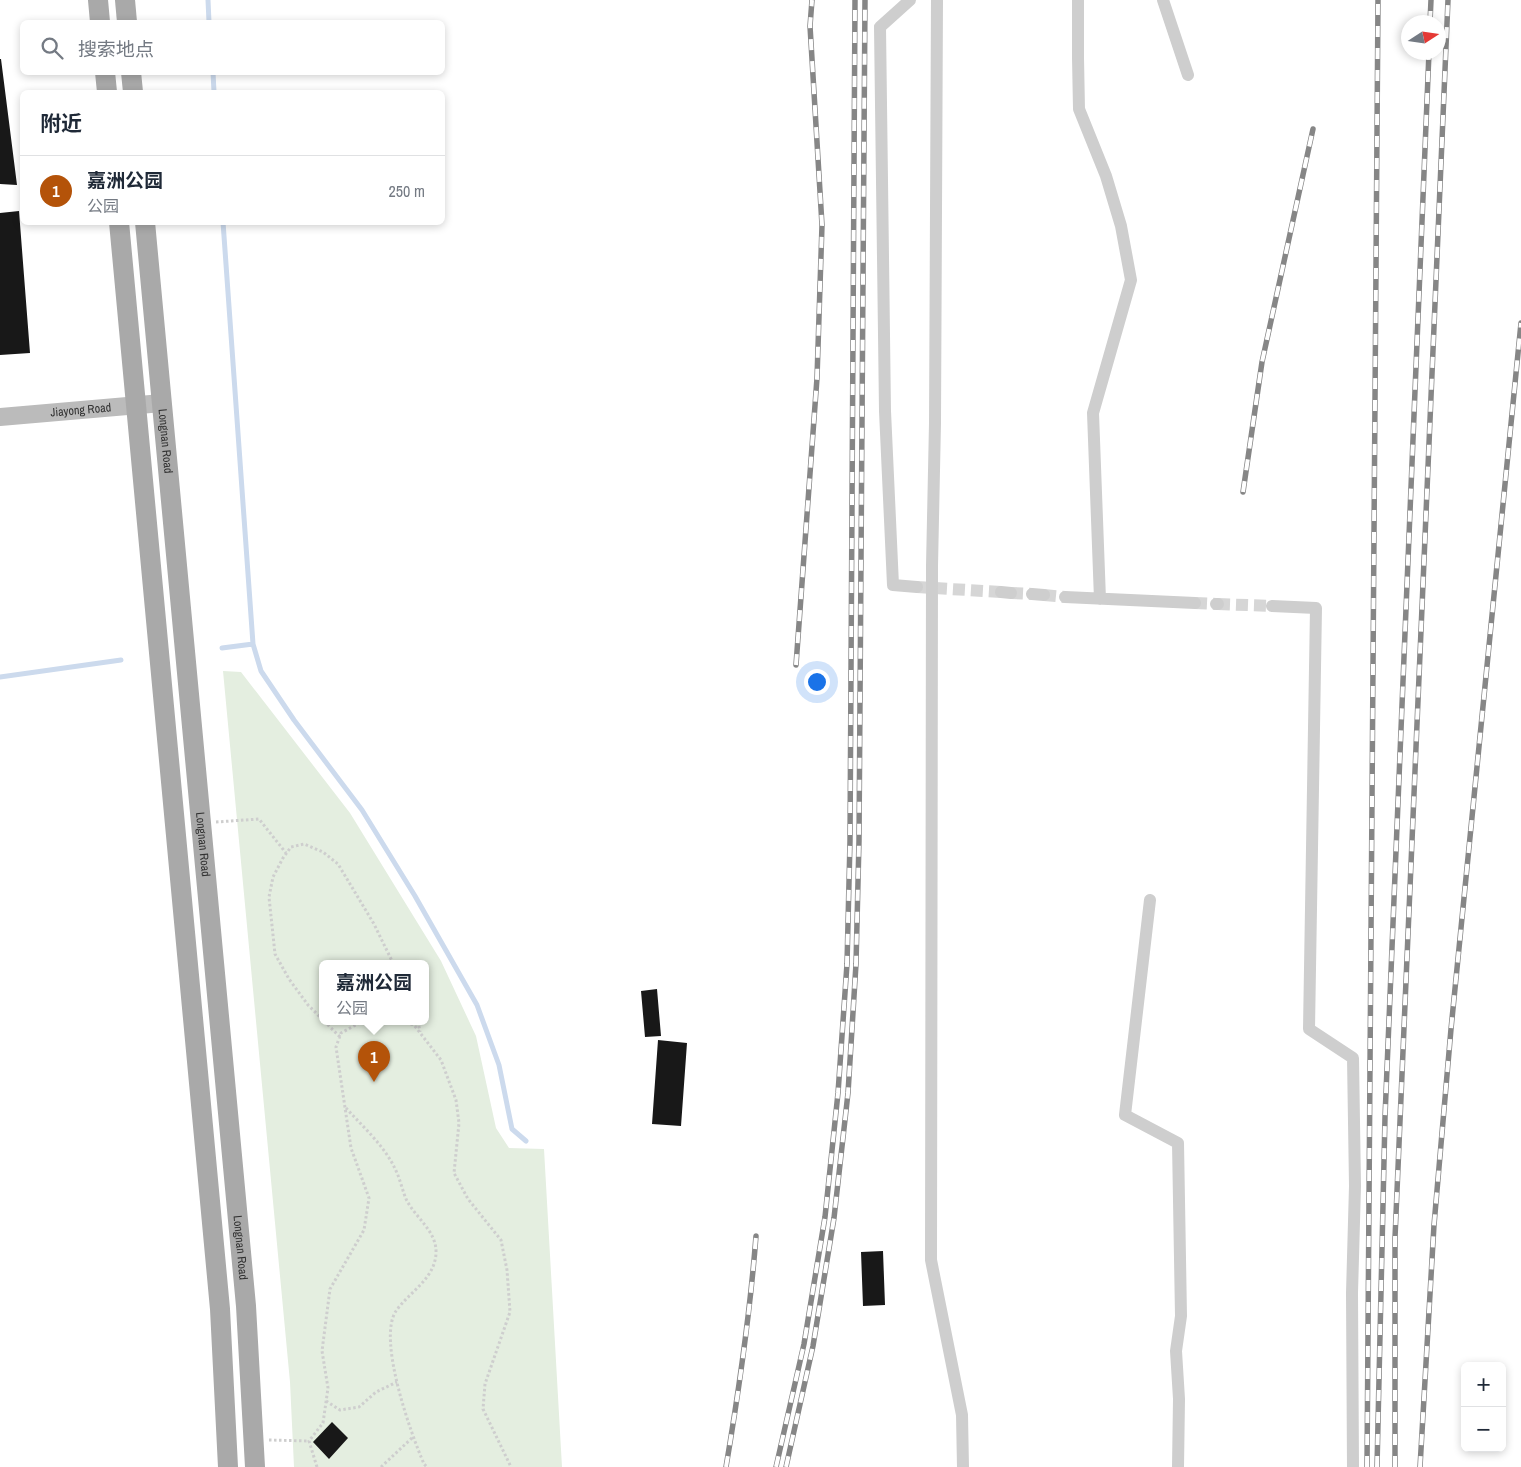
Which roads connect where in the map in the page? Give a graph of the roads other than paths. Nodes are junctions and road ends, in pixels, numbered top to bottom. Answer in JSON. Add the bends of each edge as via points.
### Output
{"nodes":[{"id":1,"x":98,"y":0,"type":"edge"},
{"id":2,"x":124,"y":0,"type":"edge"},
{"id":3,"x":910,"y":0,"type":"edge"},
{"id":4,"x":937,"y":0,"type":"edge"},
{"id":5,"x":1078,"y":0,"type":"edge"},
{"id":6,"x":1163,"y":0,"type":"edge"},
{"id":7,"x":100,"y":20,"type":"edge"},
{"id":8,"x":127,"y":20,"type":"edge"},
{"id":9,"x":105,"y":75,"type":"edge"},
{"id":10,"x":131,"y":75,"type":"edge"},
{"id":11,"x":1188,"y":75,"type":"dead end"},
{"id":12,"x":107,"y":90,"type":"edge"},
{"id":13,"x":133,"y":90,"type":"edge"},
{"id":14,"x":119,"y":225,"type":"edge"},
{"id":15,"x":145,"y":225,"type":"edge"},
{"id":16,"x":162,"y":403,"type":"junction"},
{"id":17,"x":136,"y":405,"type":"junction"},
{"id":18,"x":0,"y":417,"type":"edge"},
{"id":19,"x":917,"y":587,"type":"tunnel mouth"},
{"id":20,"x":1065,"y":597,"type":"tunnel mouth"},
{"id":21,"x":1100,"y":599,"type":"junction"},
{"id":22,"x":1195,"y":603,"type":"tunnel mouth"},
{"id":23,"x":1272,"y":606,"type":"tunnel mouth"},
{"id":24,"x":1150,"y":900,"type":"dead end"},
{"id":25,"x":228,"y":1467,"type":"edge"},
{"id":26,"x":254,"y":1467,"type":"edge"},
{"id":27,"x":963,"y":1467,"type":"edge"},
{"id":28,"x":1178,"y":1467,"type":"edge"},
{"id":29,"x":1353,"y":1467,"type":"edge"}],
"edges":[{"from":1,"to":7,"type":"main road"},
{"from":2,"to":8,"type":"main road"},
{"from":3,"to":19,"type":"street","via":[[880,27],[880,57],[885,411],[893,585]]},
{"from":4,"to":27,"type":"street","via":[[931,1260],[962,1415]]},
{"from":5,"to":21,"type":"street","via":[[1079,109],[1106,176],[1121,226],[1131,280],[1093,413]]},
{"from":6,"to":11,"type":"street"},
{"from":9,"to":12,"type":"main road"},
{"from":10,"to":13,"type":"main road"},
{"from":14,"to":17,"type":"main road","name":"Longnan Road"},
{"from":15,"to":16,"type":"main road","name":"Longnan Road"},
{"from":16,"to":17,"type":"street","name":"Jiayong Road"},
{"from":16,"to":26,"type":"main road","name":"Longnan Road","via":[[246,1306]]},
{"from":17,"to":18,"type":"street","name":"Jiayong Road"},
{"from":17,"to":25,"type":"main road","name":"Longnan Road","via":[[220,1309]]},
{"from":20,"to":21,"type":"street"},
{"from":21,"to":22,"type":"street"},
{"from":23,"to":29,"type":"street","via":[[1316,608],[1309,1029],[1353,1058]]},
{"from":24,"to":28,"type":"street","via":[[1125,1115],[1178,1143],[1181,1316],[1176,1351]]}]}
